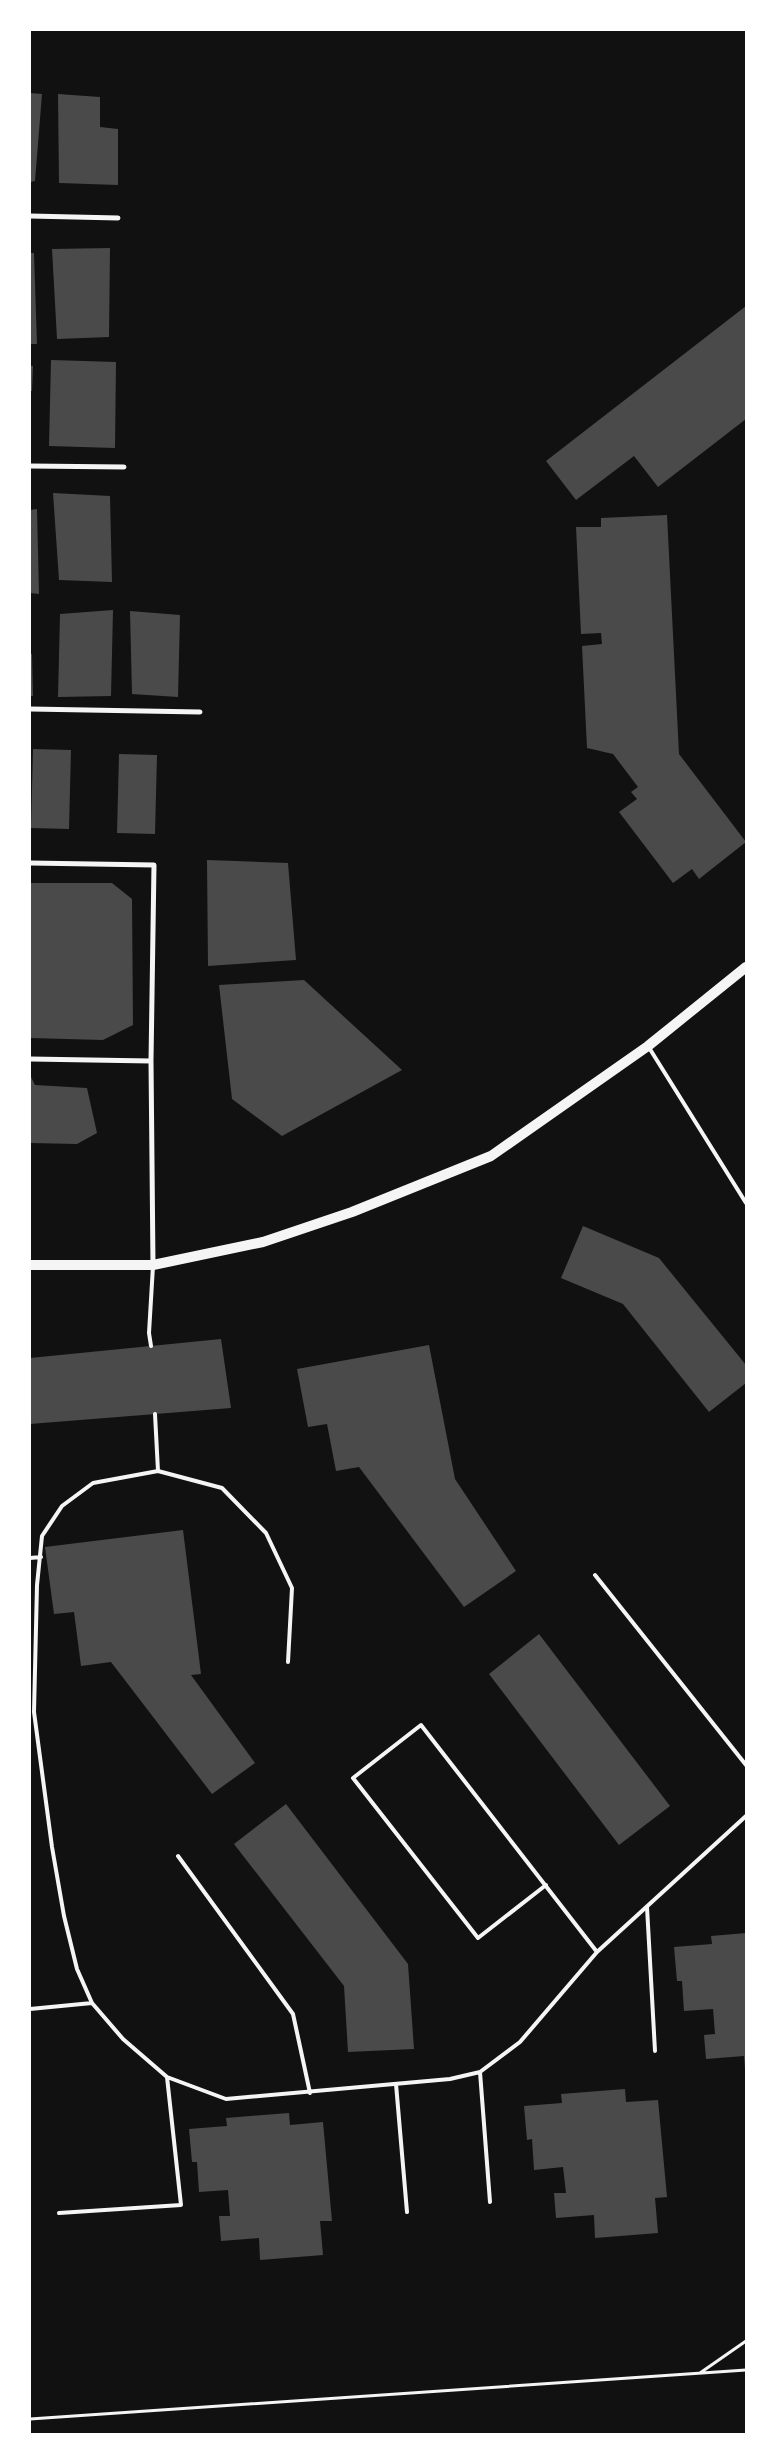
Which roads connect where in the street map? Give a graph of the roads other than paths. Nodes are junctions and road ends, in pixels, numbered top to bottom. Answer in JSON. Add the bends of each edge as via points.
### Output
{"nodes":[{"id":1,"x":30,"y":216,"type":"edge"},
{"id":2,"x":118,"y":218,"type":"dead end"},
{"id":3,"x":30,"y":466,"type":"edge"},
{"id":4,"x":124,"y":467,"type":"dead end"},
{"id":5,"x":30,"y":709,"type":"edge"},
{"id":6,"x":200,"y":712,"type":"dead end"},
{"id":7,"x":30,"y":863,"type":"edge"},
{"id":8,"x":746,"y":967,"type":"edge"},
{"id":9,"x":648,"y":1046,"type":"junction"},
{"id":10,"x":30,"y":1059,"type":"edge"},
{"id":11,"x":151,"y":1061,"type":"junction"},
{"id":12,"x":746,"y":1203,"type":"edge"},
{"id":13,"x":153,"y":1265,"type":"junction"},
{"id":14,"x":30,"y":1266,"type":"edge"},
{"id":15,"x":151,"y":1346,"type":"dead end"},
{"id":16,"x":155,"y":1414,"type":"dead end"},
{"id":17,"x":158,"y":1471,"type":"junction"},
{"id":18,"x":41,"y":1557,"type":"junction"},
{"id":19,"x":30,"y":1558,"type":"edge"},
{"id":20,"x":595,"y":1575,"type":"dead end"},
{"id":21,"x":288,"y":1662,"type":"dead end"},
{"id":22,"x":32,"y":1712,"type":"edge"},
{"id":23,"x":746,"y":1765,"type":"edge"},
{"id":24,"x":746,"y":1816,"type":"edge"},
{"id":25,"x":178,"y":1856,"type":"dead end"},
{"id":26,"x":546,"y":1885,"type":"junction"},
{"id":27,"x":647,"y":1907,"type":"junction"},
{"id":28,"x":597,"y":1952,"type":"junction"},
{"id":29,"x":92,"y":2003,"type":"junction"},
{"id":30,"x":30,"y":2009,"type":"edge"},
{"id":31,"x":655,"y":2051,"type":"dead end"},
{"id":32,"x":480,"y":2072,"type":"junction"},
{"id":33,"x":167,"y":2077,"type":"junction"},
{"id":34,"x":396,"y":2084,"type":"junction"},
{"id":35,"x":310,"y":2092,"type":"junction"},
{"id":36,"x":490,"y":2202,"type":"dead end"},
{"id":37,"x":406,"y":2212,"type":"dead end"},
{"id":38,"x":59,"y":2213,"type":"dead end"}],
"edges":[{"from":1,"to":2,"type":"street"},
{"from":3,"to":4,"type":"street"},
{"from":5,"to":6,"type":"street"},
{"from":7,"to":11,"type":"street","via":[[154,865]]},
{"from":8,"to":9,"type":"main road"},
{"from":9,"to":12,"type":"lane"},
{"from":9,"to":13,"type":"main road","via":[[491,1156],[352,1212],[263,1242]]},
{"from":10,"to":11,"type":"street"},
{"from":11,"to":13,"type":"street"},
{"from":13,"to":14,"type":"main road"},
{"from":13,"to":15,"type":"lane"},
{"from":16,"to":17,"type":"lane"},
{"from":17,"to":18,"type":"lane","via":[[93,1483],[62,1506],[42,1536]]},
{"from":17,"to":21,"type":"lane","via":[[222,1488],[266,1533],[292,1588]]},
{"from":18,"to":19,"type":"lane"},
{"from":18,"to":22,"type":"lane"},
{"from":20,"to":23,"type":"lane"},
{"from":22,"to":29,"type":"lane","via":[[64,1916],[77,1969]]},
{"from":24,"to":27,"type":"lane"},
{"from":25,"to":35,"type":"lane","via":[[293,2014]]},
{"from":26,"to":26,"type":"lane","via":[[478,1938],[353,1778],[421,1724]]},
{"from":26,"to":28,"type":"lane"},
{"from":27,"to":28,"type":"lane"},
{"from":27,"to":31,"type":"lane"},
{"from":28,"to":32,"type":"lane","via":[[520,2042]]},
{"from":29,"to":30,"type":"lane"},
{"from":29,"to":33,"type":"lane","via":[[123,2039]]},
{"from":32,"to":34,"type":"lane","via":[[450,2079]]},
{"from":32,"to":36,"type":"lane"},
{"from":33,"to":35,"type":"lane","via":[[226,2099]]},
{"from":33,"to":38,"type":"lane","via":[[181,2205]]},
{"from":34,"to":35,"type":"lane"},
{"from":34,"to":37,"type":"lane"}]}
